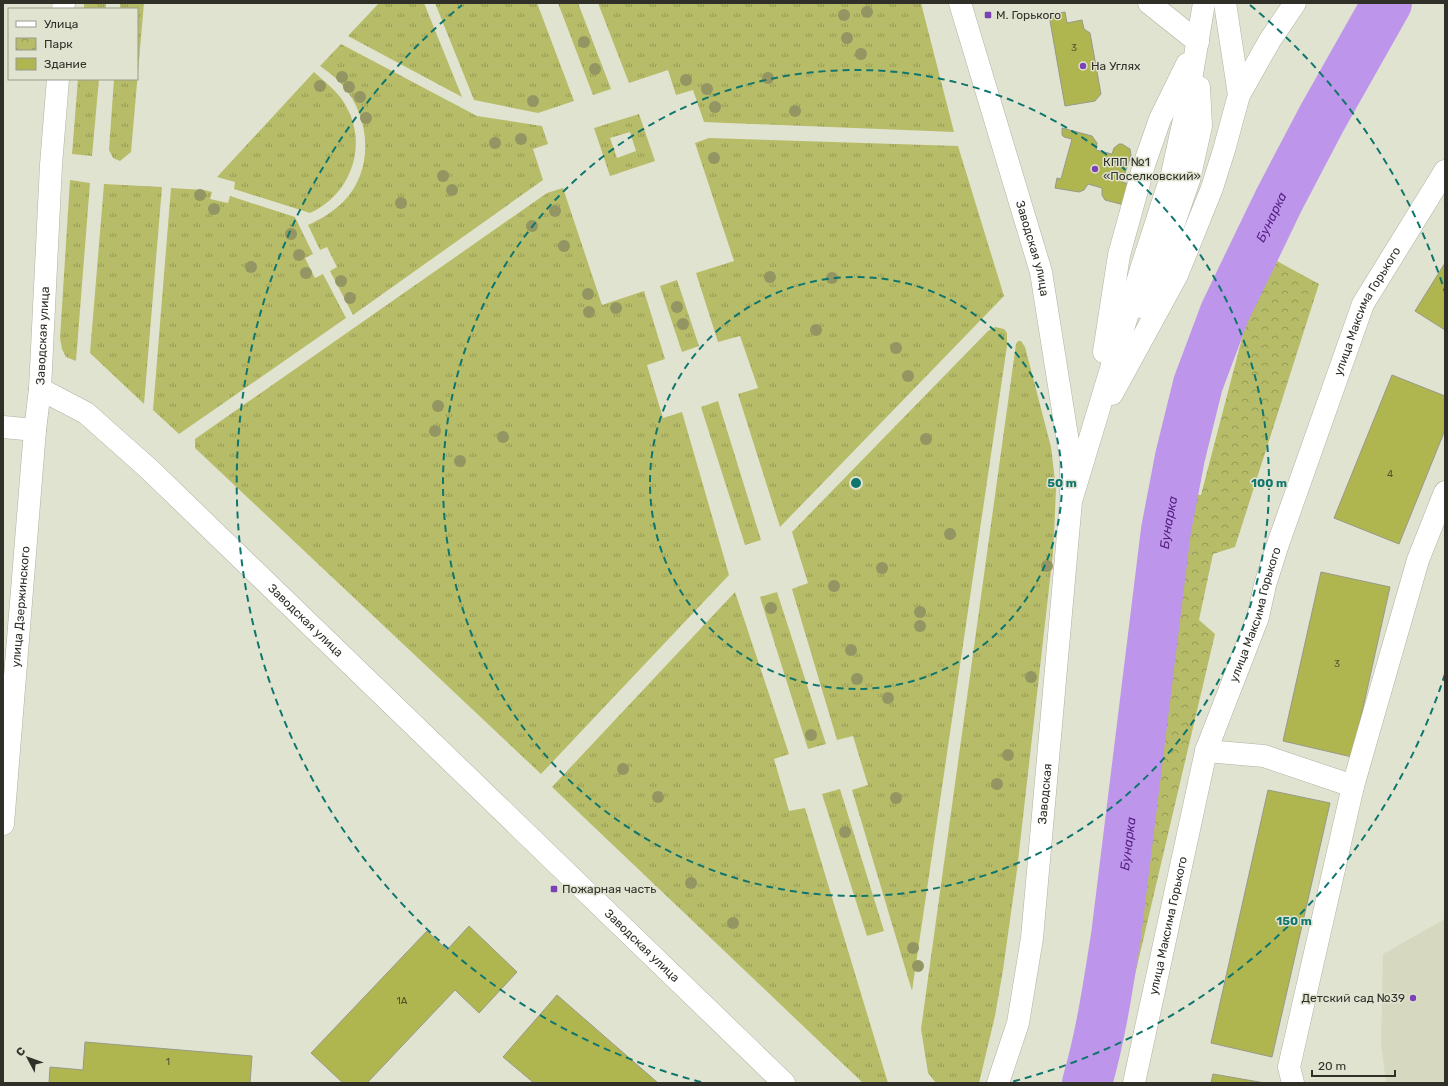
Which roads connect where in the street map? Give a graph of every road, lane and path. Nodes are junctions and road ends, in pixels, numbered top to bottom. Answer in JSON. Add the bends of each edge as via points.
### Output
{"nodes":[{"id":1,"x":960,"y":3,"type":"edge"},
{"id":2,"x":1149,"y":3,"type":"edge"},
{"id":3,"x":1204,"y":3,"type":"edge"},
{"id":4,"x":1225,"y":3,"type":"edge"},
{"id":5,"x":1295,"y":3,"type":"edge"},
{"id":6,"x":1198,"y":42,"type":"junction"},
{"id":7,"x":58,"y":80,"type":"edge"},
{"id":8,"x":1239,"y":95,"type":"junction"},
{"id":9,"x":1445,"y":170,"type":"edge"},
{"id":10,"x":40,"y":389,"type":"junction"},
{"id":11,"x":3,"y":427,"type":"edge"},
{"id":12,"x":35,"y":430,"type":"junction"},
{"id":13,"x":1091,"y":434,"type":"junction"},
{"id":14,"x":1445,"y":492,"type":"edge"},
{"id":15,"x":1071,"y":501,"type":"junction"},
{"id":16,"x":1206,"y":751,"type":"junction"},
{"id":17,"x":1353,"y":786,"type":"junction"},
{"id":18,"x":3,"y":824,"type":"edge"},
{"id":19,"x":784,"y":1083,"type":"edge"},
{"id":20,"x":998,"y":1083,"type":"edge"},
{"id":21,"x":1134,"y":1083,"type":"edge"},
{"id":22,"x":1293,"y":1083,"type":"edge"}],
"edges":[{"from":1,"to":15,"type":"street","name":"Заводская улица","via":[[1041,272],[1071,461]]},
{"from":2,"to":6,"type":"street"},
{"from":3,"to":6,"type":"street"},
{"from":4,"to":8,"type":"street"},
{"from":5,"to":8,"type":"street","via":[[1270,40]]},
{"from":6,"to":13,"type":"street","via":[[1185,115],[1180,177],[1142,263]]},
{"from":6,"to":13,"type":"street","via":[[1160,119],[1144,165],[1119,255]]},
{"from":7,"to":10,"type":"street","name":"Заводская улица"},
{"from":8,"to":13,"type":"street","via":[[1212,188],[1177,275]]},
{"from":9,"to":16,"type":"street","name":"улица Максима Горького","via":[[1363,304],[1278,544],[1258,617]]},
{"from":10,"to":12,"type":"street","name":"улица Дзержинского"},
{"from":10,"to":19,"type":"street","name":"Заводская улица","via":[[86,414],[149,469]]},
{"from":11,"to":12,"type":"street"},
{"from":12,"to":18,"type":"street","name":"улица Дзержинского"},
{"from":13,"to":15,"type":"street"},
{"from":14,"to":17,"type":"street","via":[[1418,560]]},
{"from":15,"to":20,"type":"street","name":"Заводская","via":[[1032,938],[1018,1023]]},
{"from":16,"to":17,"type":"street","via":[[1264,756]]},
{"from":16,"to":21,"type":"street","name":"улица Максима Горького"},
{"from":17,"to":22,"type":"street","via":[[1289,1067]]}]}
